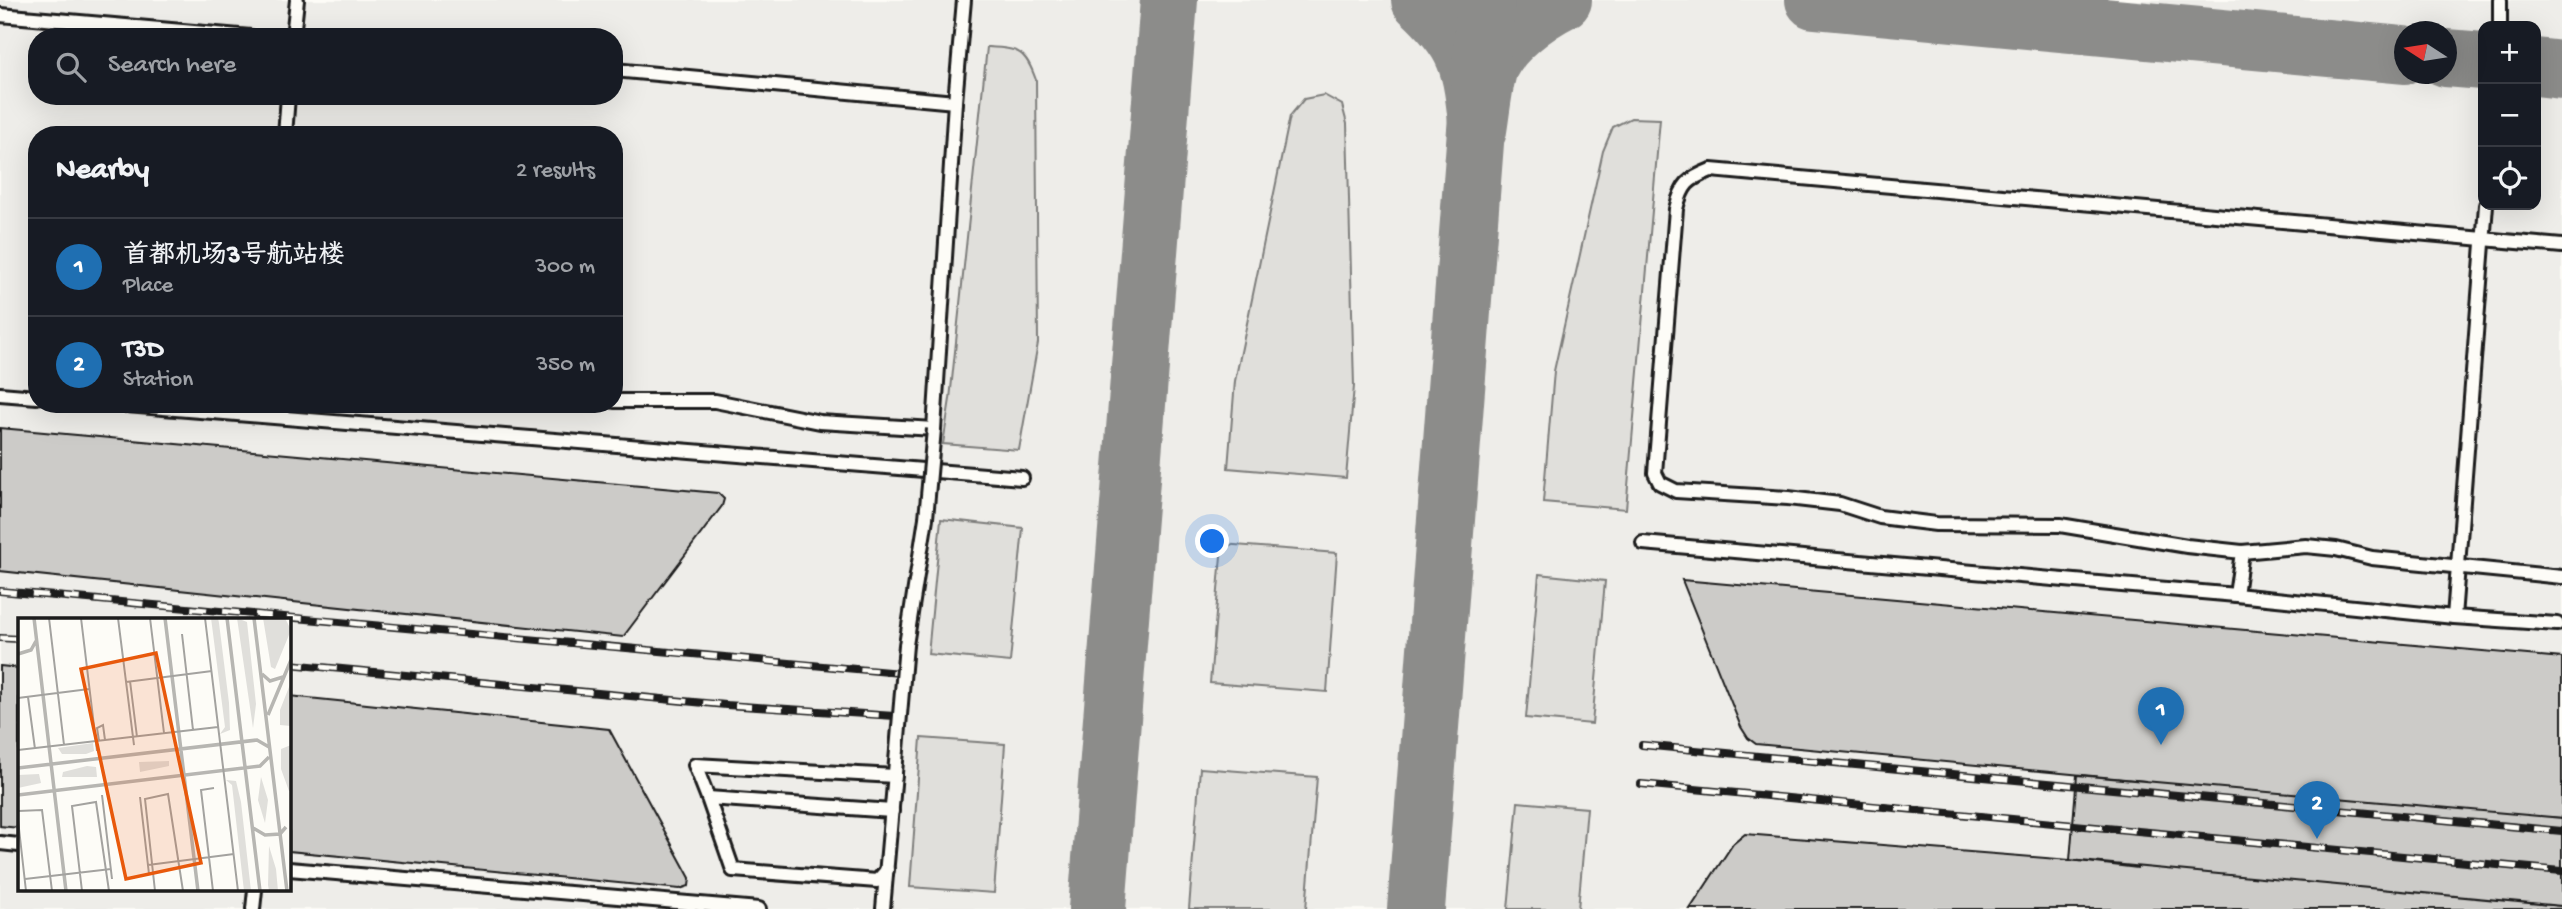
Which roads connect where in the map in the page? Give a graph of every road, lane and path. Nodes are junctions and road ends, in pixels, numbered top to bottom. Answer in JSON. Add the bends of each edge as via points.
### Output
{"nodes":[{"id":1,"x":297,"y":0,"type":"edge"},
{"id":2,"x":964,"y":0,"type":"edge"},
{"id":3,"x":2500,"y":0,"type":"edge"},
{"id":4,"x":0,"y":15,"type":"edge"},
{"id":5,"x":2500,"y":21,"type":"edge"},
{"id":6,"x":148,"y":28,"type":"edge"},
{"id":7,"x":294,"y":28,"type":"edge"},
{"id":8,"x":623,"y":71,"type":"edge"},
{"id":9,"x":955,"y":102,"type":"junction"},
{"id":10,"x":287,"y":105,"type":"edge"},
{"id":11,"x":286,"y":126,"type":"edge"},
{"id":12,"x":2486,"y":210,"type":"edge"},
{"id":13,"x":2483,"y":240,"type":"junction"},
{"id":14,"x":2562,"y":246,"type":"edge"},
{"id":15,"x":0,"y":394,"type":"edge"},
{"id":16,"x":28,"y":396,"type":"edge"},
{"id":17,"x":623,"y":401,"type":"edge"},
{"id":18,"x":285,"y":413,"type":"edge"},
{"id":19,"x":934,"y":429,"type":"junction"},
{"id":20,"x":1021,"y":478,"type":"dead end"},
{"id":21,"x":1643,"y":543,"type":"dead end"},
{"id":22,"x":2242,"y":551,"type":"junction"},
{"id":23,"x":2456,"y":566,"type":"junction"},
{"id":24,"x":2562,"y":577,"type":"edge"},
{"id":25,"x":2236,"y":595,"type":"junction"},
{"id":26,"x":2454,"y":617,"type":"junction"},
{"id":27,"x":2557,"y":624,"type":"dead end"},
{"id":28,"x":895,"y":776,"type":"junction"},
{"id":29,"x":708,"y":798,"type":"junction"},
{"id":30,"x":892,"y":811,"type":"junction"},
{"id":31,"x":0,"y":843,"type":"edge"},
{"id":32,"x":18,"y":845,"type":"edge"},
{"id":33,"x":290,"y":869,"type":"edge"},
{"id":34,"x":887,"y":870,"type":"junction"},
{"id":35,"x":760,"y":909,"type":"edge"},
{"id":36,"x":883,"y":909,"type":"edge"}],
"edges":[{"from":1,"to":7,"type":"lane"},
{"from":2,"to":9,"type":"lane"},
{"from":3,"to":5,"type":"lane"},
{"from":4,"to":6,"type":"lane"},
{"from":8,"to":9,"type":"lane"},
{"from":9,"to":19,"type":"lane"},
{"from":10,"to":11,"type":"lane"},
{"from":12,"to":13,"type":"lane"},
{"from":13,"to":14,"type":"lane"},
{"from":13,"to":22,"type":"lane","via":[[1711,170],[1681,189],[1655,461],[1660,483],[1676,491],[1840,504],[1880,517],[1936,524],[2060,525]]},
{"from":13,"to":23,"type":"lane"},
{"from":15,"to":16,"type":"lane"},
{"from":17,"to":19,"type":"lane","via":[[715,401],[820,422]]},
{"from":18,"to":20,"type":"lane"},
{"from":19,"to":28,"type":"lane","bridge":true,"via":[[926,518],[906,645]]},
{"from":21,"to":25,"type":"lane"},
{"from":22,"to":23,"type":"lane","via":[[2306,545],[2372,558]]},
{"from":22,"to":25,"type":"lane"},
{"from":23,"to":24,"type":"lane"},
{"from":23,"to":26,"type":"lane"},
{"from":25,"to":26,"type":"lane"},
{"from":26,"to":27,"type":"lane"},
{"from":28,"to":29,"type":"lane","via":[[695,765]]},
{"from":28,"to":30,"type":"lane"},
{"from":29,"to":30,"type":"lane"},
{"from":29,"to":34,"type":"lane","via":[[733,870],[877,881]]},
{"from":30,"to":34,"type":"lane"},
{"from":31,"to":32,"type":"lane"},
{"from":33,"to":35,"type":"lane"},
{"from":34,"to":36,"type":"lane"}]}
